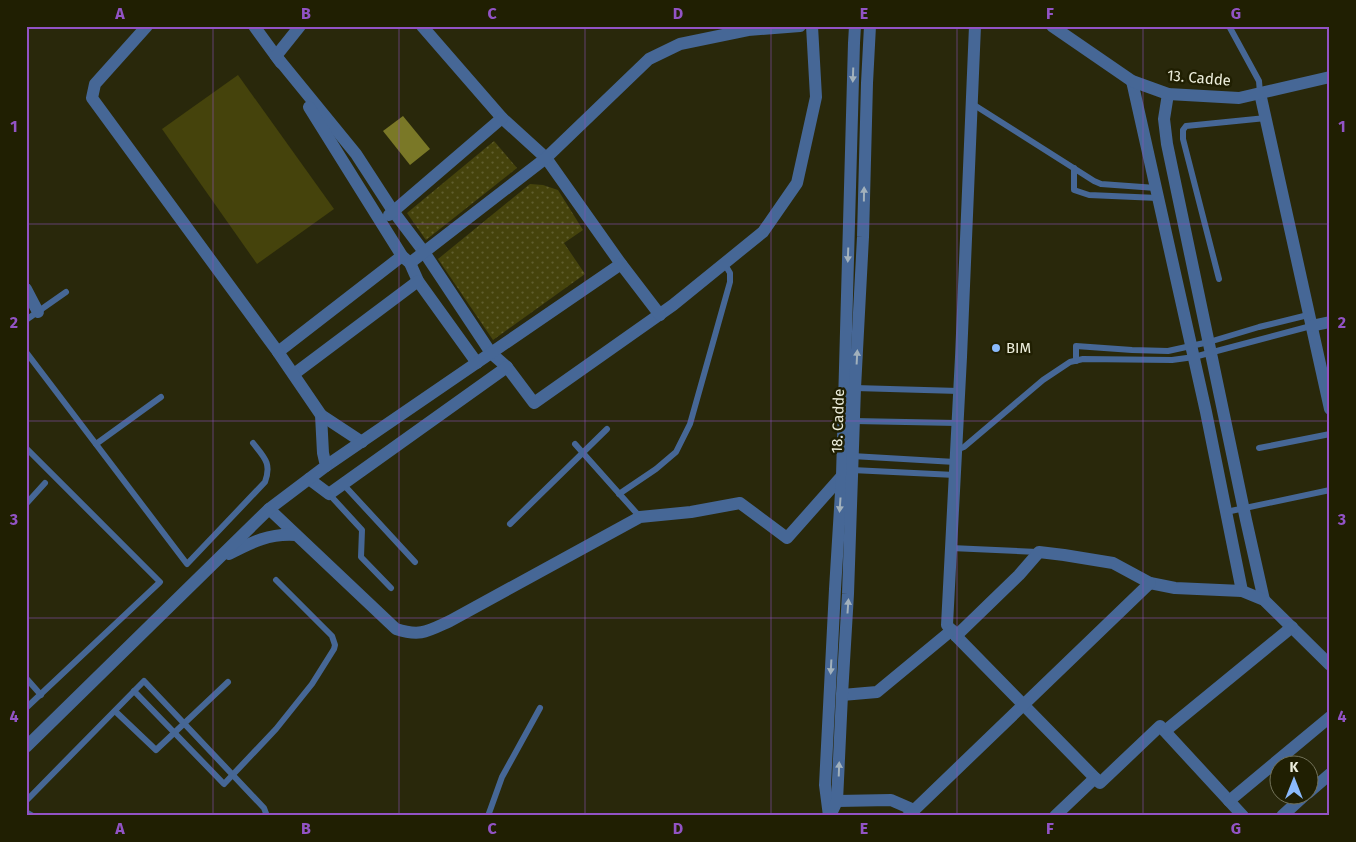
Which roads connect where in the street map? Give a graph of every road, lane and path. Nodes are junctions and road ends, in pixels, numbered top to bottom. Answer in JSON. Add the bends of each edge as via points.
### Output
{"nodes":[{"id":1,"x":148,"y":26,"type":"edge"},
{"id":2,"x":254,"y":26,"type":"edge"},
{"id":3,"x":300,"y":26,"type":"edge"},
{"id":4,"x":422,"y":26,"type":"edge"},
{"id":5,"x":800,"y":26,"type":"edge"},
{"id":6,"x":812,"y":26,"type":"edge"},
{"id":7,"x":855,"y":26,"type":"edge"},
{"id":8,"x":870,"y":26,"type":"edge"},
{"id":9,"x":975,"y":26,"type":"edge"},
{"id":10,"x":1052,"y":26,"type":"edge"},
{"id":11,"x":1230,"y":26,"type":"edge"},
{"id":12,"x":276,"y":56,"type":"junction"},
{"id":13,"x":1330,"y":77,"type":"edge"},
{"id":14,"x":1132,"y":81,"type":"junction"},
{"id":15,"x":1260,"y":93,"type":"junction"},
{"id":16,"x":1168,"y":94,"type":"junction"},
{"id":17,"x":971,"y":103,"type":"junction"},
{"id":18,"x":502,"y":118,"type":"junction"},
{"id":19,"x":1266,"y":118,"type":"junction"},
{"id":20,"x":546,"y":158,"type":"junction"},
{"id":21,"x":1074,"y":168,"type":"junction"},
{"id":22,"x":1157,"y":193,"type":"junction"},
{"id":23,"x":393,"y":211,"type":"junction"},
{"id":24,"x":381,"y":222,"type":"junction"},
{"id":25,"x":424,"y":252,"type":"junction"},
{"id":26,"x":406,"y":260,"type":"junction"},
{"id":27,"x":724,"y":263,"type":"junction"},
{"id":28,"x":621,"y":264,"type":"junction"},
{"id":29,"x":1219,"y":279,"type":"dead end"},
{"id":30,"x":418,"y":281,"type":"junction"},
{"id":31,"x":26,"y":289,"type":"edge"},
{"id":32,"x":66,"y":292,"type":"dead end"},
{"id":33,"x":38,"y":312,"type":"junction"},
{"id":34,"x":660,"y":315,"type":"junction"},
{"id":35,"x":26,"y":320,"type":"edge"},
{"id":36,"x":1310,"y":321,"type":"junction"},
{"id":37,"x":1330,"y":322,"type":"edge"},
{"id":38,"x":1210,"y":348,"type":"junction"},
{"id":39,"x":1193,"y":351,"type":"junction"},
{"id":40,"x":26,"y":352,"type":"edge"},
{"id":41,"x":278,"y":352,"type":"junction"},
{"id":42,"x":491,"y":353,"type":"junction"},
{"id":43,"x":1076,"y":361,"type":"junction"},
{"id":44,"x":477,"y":363,"type":"junction"},
{"id":45,"x":507,"y":367,"type":"junction"},
{"id":46,"x":294,"y":374,"type":"junction"},
{"id":47,"x":446,"y":383,"type":"junction"},
{"id":48,"x":855,"y":388,"type":"junction"},
{"id":49,"x":959,"y":391,"type":"junction"},
{"id":50,"x":161,"y":397,"type":"dead end"},
{"id":51,"x":460,"y":401,"type":"junction"},
{"id":52,"x":1330,"y":409,"type":"edge"},
{"id":53,"x":321,"y":415,"type":"junction"},
{"id":54,"x":854,"y":422,"type":"junction"},
{"id":55,"x":957,"y":424,"type":"junction"},
{"id":56,"x":607,"y":429,"type":"dead end"},
{"id":57,"x":1330,"y":434,"type":"edge"},
{"id":58,"x":362,"y":442,"type":"junction"},
{"id":59,"x":253,"y":443,"type":"dead end"},
{"id":60,"x":96,"y":444,"type":"junction"},
{"id":61,"x":575,"y":444,"type":"dead end"},
{"id":62,"x":26,"y":448,"type":"edge"},
{"id":63,"x":1258,"y":448,"type":"dead end"},
{"id":64,"x":583,"y":453,"type":"junction"},
{"id":65,"x":852,"y":456,"type":"junction"},
{"id":66,"x":955,"y":462,"type":"junction"},
{"id":67,"x":326,"y":466,"type":"junction"},
{"id":68,"x":847,"y":473,"type":"junction"},
{"id":69,"x":309,"y":479,"type":"junction"},
{"id":70,"x":45,"y":483,"type":"dead end"},
{"id":71,"x":343,"y":484,"type":"junction"},
{"id":72,"x":1330,"y":490,"type":"edge"},
{"id":73,"x":329,"y":494,"type":"junction"},
{"id":74,"x":619,"y":494,"type":"junction"},
{"id":75,"x":26,"y":504,"type":"edge"},
{"id":76,"x":1244,"y":508,"type":"junction"},
{"id":77,"x":269,"y":509,"type":"junction"},
{"id":78,"x":1226,"y":512,"type":"junction"},
{"id":79,"x":640,"y":518,"type":"junction"},
{"id":80,"x":510,"y":524,"type":"dead end"},
{"id":81,"x":296,"y":535,"type":"junction"},
{"id":82,"x":951,"y":548,"type":"junction"},
{"id":83,"x":1039,"y":552,"type":"junction"},
{"id":84,"x":218,"y":559,"type":"junction"},
{"id":85,"x":415,"y":562,"type":"dead end"},
{"id":86,"x":276,"y":580,"type":"dead end"},
{"id":87,"x":1150,"y":584,"type":"junction"},
{"id":88,"x":391,"y":588,"type":"dead end"},
{"id":89,"x":1242,"y":591,"type":"junction"},
{"id":90,"x":1264,"y":600,"type":"junction"},
{"id":91,"x":1292,"y":627,"type":"junction"},
{"id":92,"x":954,"y":633,"type":"junction"},
{"id":93,"x":1330,"y":665,"type":"edge"},
{"id":94,"x":26,"y":678,"type":"edge"},
{"id":95,"x":228,"y":682,"type":"dead end"},
{"id":96,"x":134,"y":691,"type":"junction"},
{"id":97,"x":40,"y":695,"type":"junction"},
{"id":98,"x":842,"y":695,"type":"junction"},
{"id":99,"x":1022,"y":705,"type":"junction"},
{"id":100,"x":26,"y":708,"type":"edge"},
{"id":101,"x":540,"y":708,"type":"dead end"},
{"id":102,"x":115,"y":711,"type":"junction"},
{"id":103,"x":1330,"y":717,"type":"edge"},
{"id":104,"x":185,"y":724,"type":"junction"},
{"id":105,"x":1165,"y":731,"type":"junction"},
{"id":106,"x":175,"y":733,"type":"junction"},
{"id":107,"x":26,"y":747,"type":"edge"},
{"id":108,"x":1330,"y":774,"type":"edge"},
{"id":109,"x":233,"y":775,"type":"junction"},
{"id":110,"x":1097,"y":780,"type":"junction"},
{"id":111,"x":1318,"y":784,"type":"edge"},
{"id":112,"x":26,"y":801,"type":"edge"},
{"id":113,"x":837,"y":801,"type":"junction"},
{"id":114,"x":1229,"y":801,"type":"junction"},
{"id":115,"x":1296,"y":804,"type":"edge"},
{"id":116,"x":26,"y":812,"type":"edge"},
{"id":117,"x":911,"y":813,"type":"edge"},
{"id":118,"x":33,"y":816,"type":"edge"},
{"id":119,"x":268,"y":816,"type":"edge"},
{"id":120,"x":488,"y":816,"type":"edge"},
{"id":121,"x":830,"y":816,"type":"edge"},
{"id":122,"x":1056,"y":816,"type":"edge"},
{"id":123,"x":1068,"y":816,"type":"edge"},
{"id":124,"x":1243,"y":816,"type":"edge"},
{"id":125,"x":1282,"y":816,"type":"edge"}],
"edges":[{"from":1,"to":41,"type":"street","via":[[95,84],[92,98]]},
{"from":2,"to":12,"type":"street"},
{"from":3,"to":12,"type":"street"},
{"from":4,"to":18,"type":"street"},
{"from":5,"to":20,"type":"street","via":[[748,30],[680,44],[649,59]]},
{"from":6,"to":27,"type":"street","via":[[816,97],[797,183],[762,232]]},
{"from":7,"to":68,"type":"street","name":"18. Cadde","one_way":true},
{"from":48,"to":8,"type":"street","name":"18. Cadde","one_way":true},
{"from":9,"to":17,"type":"street"},
{"from":10,"to":14,"type":"street","name":"13. Cadde"},
{"from":11,"to":15,"type":"lane","via":[[1259,81]]},
{"from":12,"to":23,"type":"street","via":[[356,154]]},
{"from":12,"to":24,"type":"street"},
{"from":13,"to":15,"type":"street","name":"13. Cadde"},
{"from":14,"to":16,"type":"street","name":"13. Cadde"},
{"from":14,"to":22,"type":"street"},
{"from":15,"to":16,"type":"street","name":"13. Cadde","via":[[1240,98]]},
{"from":15,"to":19,"type":"street"},
{"from":16,"to":38,"type":"street","via":[[1164,119],[1167,144]]},
{"from":17,"to":21,"type":"lane"},
{"from":17,"to":49,"type":"street"},
{"from":18,"to":20,"type":"street"},
{"from":18,"to":23,"type":"street"},
{"from":19,"to":29,"type":"lane","via":[[1186,126],[1183,130]]},
{"from":19,"to":36,"type":"street"},
{"from":20,"to":25,"type":"street"},
{"from":20,"to":28,"type":"street"},
{"from":21,"to":22,"type":"lane","via":[[1101,184]]},
{"from":21,"to":22,"type":"lane","via":[[1074,190],[1089,195]]},
{"from":22,"to":39,"type":"street"},
{"from":23,"to":24,"type":"street"},
{"from":23,"to":25,"type":"street"},
{"from":24,"to":26,"type":"street"},
{"from":25,"to":26,"type":"street"},
{"from":25,"to":42,"type":"street"},
{"from":26,"to":30,"type":"street"},
{"from":26,"to":41,"type":"street"},
{"from":27,"to":34,"type":"street"},
{"from":27,"to":74,"type":"lane","via":[[730,273],[730,282],[690,424],[676,452]]},
{"from":28,"to":34,"type":"street"},
{"from":28,"to":42,"type":"street"},
{"from":30,"to":44,"type":"street"},
{"from":30,"to":46,"type":"street"},
{"from":31,"to":33,"type":"street"},
{"from":32,"to":33,"type":"lane"},
{"from":33,"to":35,"type":"lane"},
{"from":34,"to":45,"type":"street","via":[[534,403]]},
{"from":36,"to":37,"type":"street"},
{"from":36,"to":38,"type":"lane"},
{"from":36,"to":38,"type":"lane","via":[[1259,327]]},
{"from":36,"to":52,"type":"street"},
{"from":38,"to":39,"type":"lane"},
{"from":38,"to":39,"type":"lane"},
{"from":38,"to":76,"type":"street"},
{"from":39,"to":43,"type":"lane","via":[[1172,360]]},
{"from":39,"to":43,"type":"lane","via":[[1076,346]]},
{"from":39,"to":78,"type":"street"},
{"from":40,"to":60,"type":"lane"},
{"from":41,"to":46,"type":"street"},
{"from":42,"to":44,"type":"street"},
{"from":42,"to":45,"type":"street"},
{"from":43,"to":66,"type":"lane","via":[[1043,380],[964,447]]},
{"from":44,"to":47,"type":"street"},
{"from":45,"to":51,"type":"street"},
{"from":46,"to":53,"type":"street"},
{"from":47,"to":51,"type":"street"},
{"from":47,"to":58,"type":"street"},
{"from":48,"to":49,"type":"lane"},
{"from":48,"to":54,"type":"street","name":"18. Cadde"},
{"from":49,"to":55,"type":"street"},
{"from":50,"to":60,"type":"lane"},
{"from":51,"to":71,"type":"street"},
{"from":53,"to":58,"type":"street"},
{"from":53,"to":67,"type":"street"},
{"from":54,"to":55,"type":"lane"},
{"from":54,"to":65,"type":"street","name":"18. Cadde"},
{"from":55,"to":66,"type":"street"},
{"from":56,"to":64,"type":"lane"},
{"from":57,"to":63,"type":"lane"},
{"from":58,"to":67,"type":"street"},
{"from":59,"to":60,"type":"lane","via":[[268,462],[265,482],[187,564]]},
{"from":61,"to":64,"type":"lane"},
{"from":62,"to":97,"type":"lane","via":[[160,582]]},
{"from":64,"to":74,"type":"lane"},
{"from":64,"to":80,"type":"lane"},
{"from":65,"to":66,"type":"lane"},
{"from":65,"to":68,"type":"street","name":"18. Cadde"},
{"from":66,"to":68,"type":"lane"},
{"from":66,"to":82,"type":"street"},
{"from":67,"to":69,"type":"street"},
{"from":68,"to":79,"type":"street","via":[[787,538],[740,503]]},
{"from":98,"to":68,"type":"street","name":"18. Cadde","one_way":true,"via":[[848,594]]},
{"from":68,"to":121,"type":"street","name":"18. Cadde","one_way":true,"via":[[835,579],[825,785]]},
{"from":69,"to":73,"type":"street"},
{"from":69,"to":77,"type":"street"},
{"from":70,"to":75,"type":"lane"},
{"from":71,"to":73,"type":"street"},
{"from":71,"to":85,"type":"lane"},
{"from":72,"to":76,"type":"lane"},
{"from":73,"to":88,"type":"lane","via":[[362,530],[361,557]]},
{"from":74,"to":79,"type":"lane"},
{"from":76,"to":78,"type":"lane"},
{"from":76,"to":90,"type":"street"},
{"from":77,"to":81,"type":"street"},
{"from":77,"to":84,"type":"street"},
{"from":78,"to":89,"type":"street"},
{"from":79,"to":81,"type":"street","via":[[427,632],[418,633],[396,629]]},
{"from":81,"to":84,"type":"street","via":[[270,536]]},
{"from":82,"to":83,"type":"lane"},
{"from":82,"to":92,"type":"street","via":[[947,625]]},
{"from":83,"to":87,"type":"street","via":[[1113,563]]},
{"from":83,"to":92,"type":"street"},
{"from":84,"to":107,"type":"street"},
{"from":86,"to":109,"type":"lane","via":[[332,636],[335,645],[312,684]]},
{"from":87,"to":89,"type":"street"},
{"from":87,"to":99,"type":"street"},
{"from":89,"to":90,"type":"street"},
{"from":90,"to":91,"type":"street"},
{"from":91,"to":93,"type":"street"},
{"from":91,"to":105,"type":"street"},
{"from":92,"to":98,"type":"street","via":[[877,692]]},
{"from":92,"to":99,"type":"street"},
{"from":94,"to":97,"type":"lane"},
{"from":95,"to":104,"type":"lane"},
{"from":96,"to":102,"type":"lane"},
{"from":96,"to":104,"type":"lane","via":[[144,681]]},
{"from":96,"to":106,"type":"lane"},
{"from":97,"to":100,"type":"lane"},
{"from":113,"to":98,"type":"street","name":"18. Cadde","one_way":true},
{"from":99,"to":110,"type":"street"},
{"from":99,"to":117,"type":"street"},
{"from":101,"to":120,"type":"lane","via":[[502,777]]},
{"from":102,"to":106,"type":"lane","via":[[156,750]]},
{"from":102,"to":112,"type":"lane"},
{"from":103,"to":114,"type":"street"},
{"from":104,"to":106,"type":"lane"},
{"from":104,"to":109,"type":"lane"},
{"from":105,"to":110,"type":"street","via":[[1160,726]]},
{"from":105,"to":114,"type":"street"},
{"from":106,"to":109,"type":"lane","via":[[224,784]]},
{"from":108,"to":111,"type":"street"},
{"from":109,"to":119,"type":"lane"},
{"from":110,"to":122,"type":"street"},
{"from":110,"to":123,"type":"street"},
{"from":113,"to":117,"type":"street","via":[[891,800]]},
{"from":113,"to":121,"type":"street","name":"18. Cadde"},
{"from":114,"to":124,"type":"street"},
{"from":115,"to":125,"type":"street"},
{"from":116,"to":118,"type":"lane"}]}
